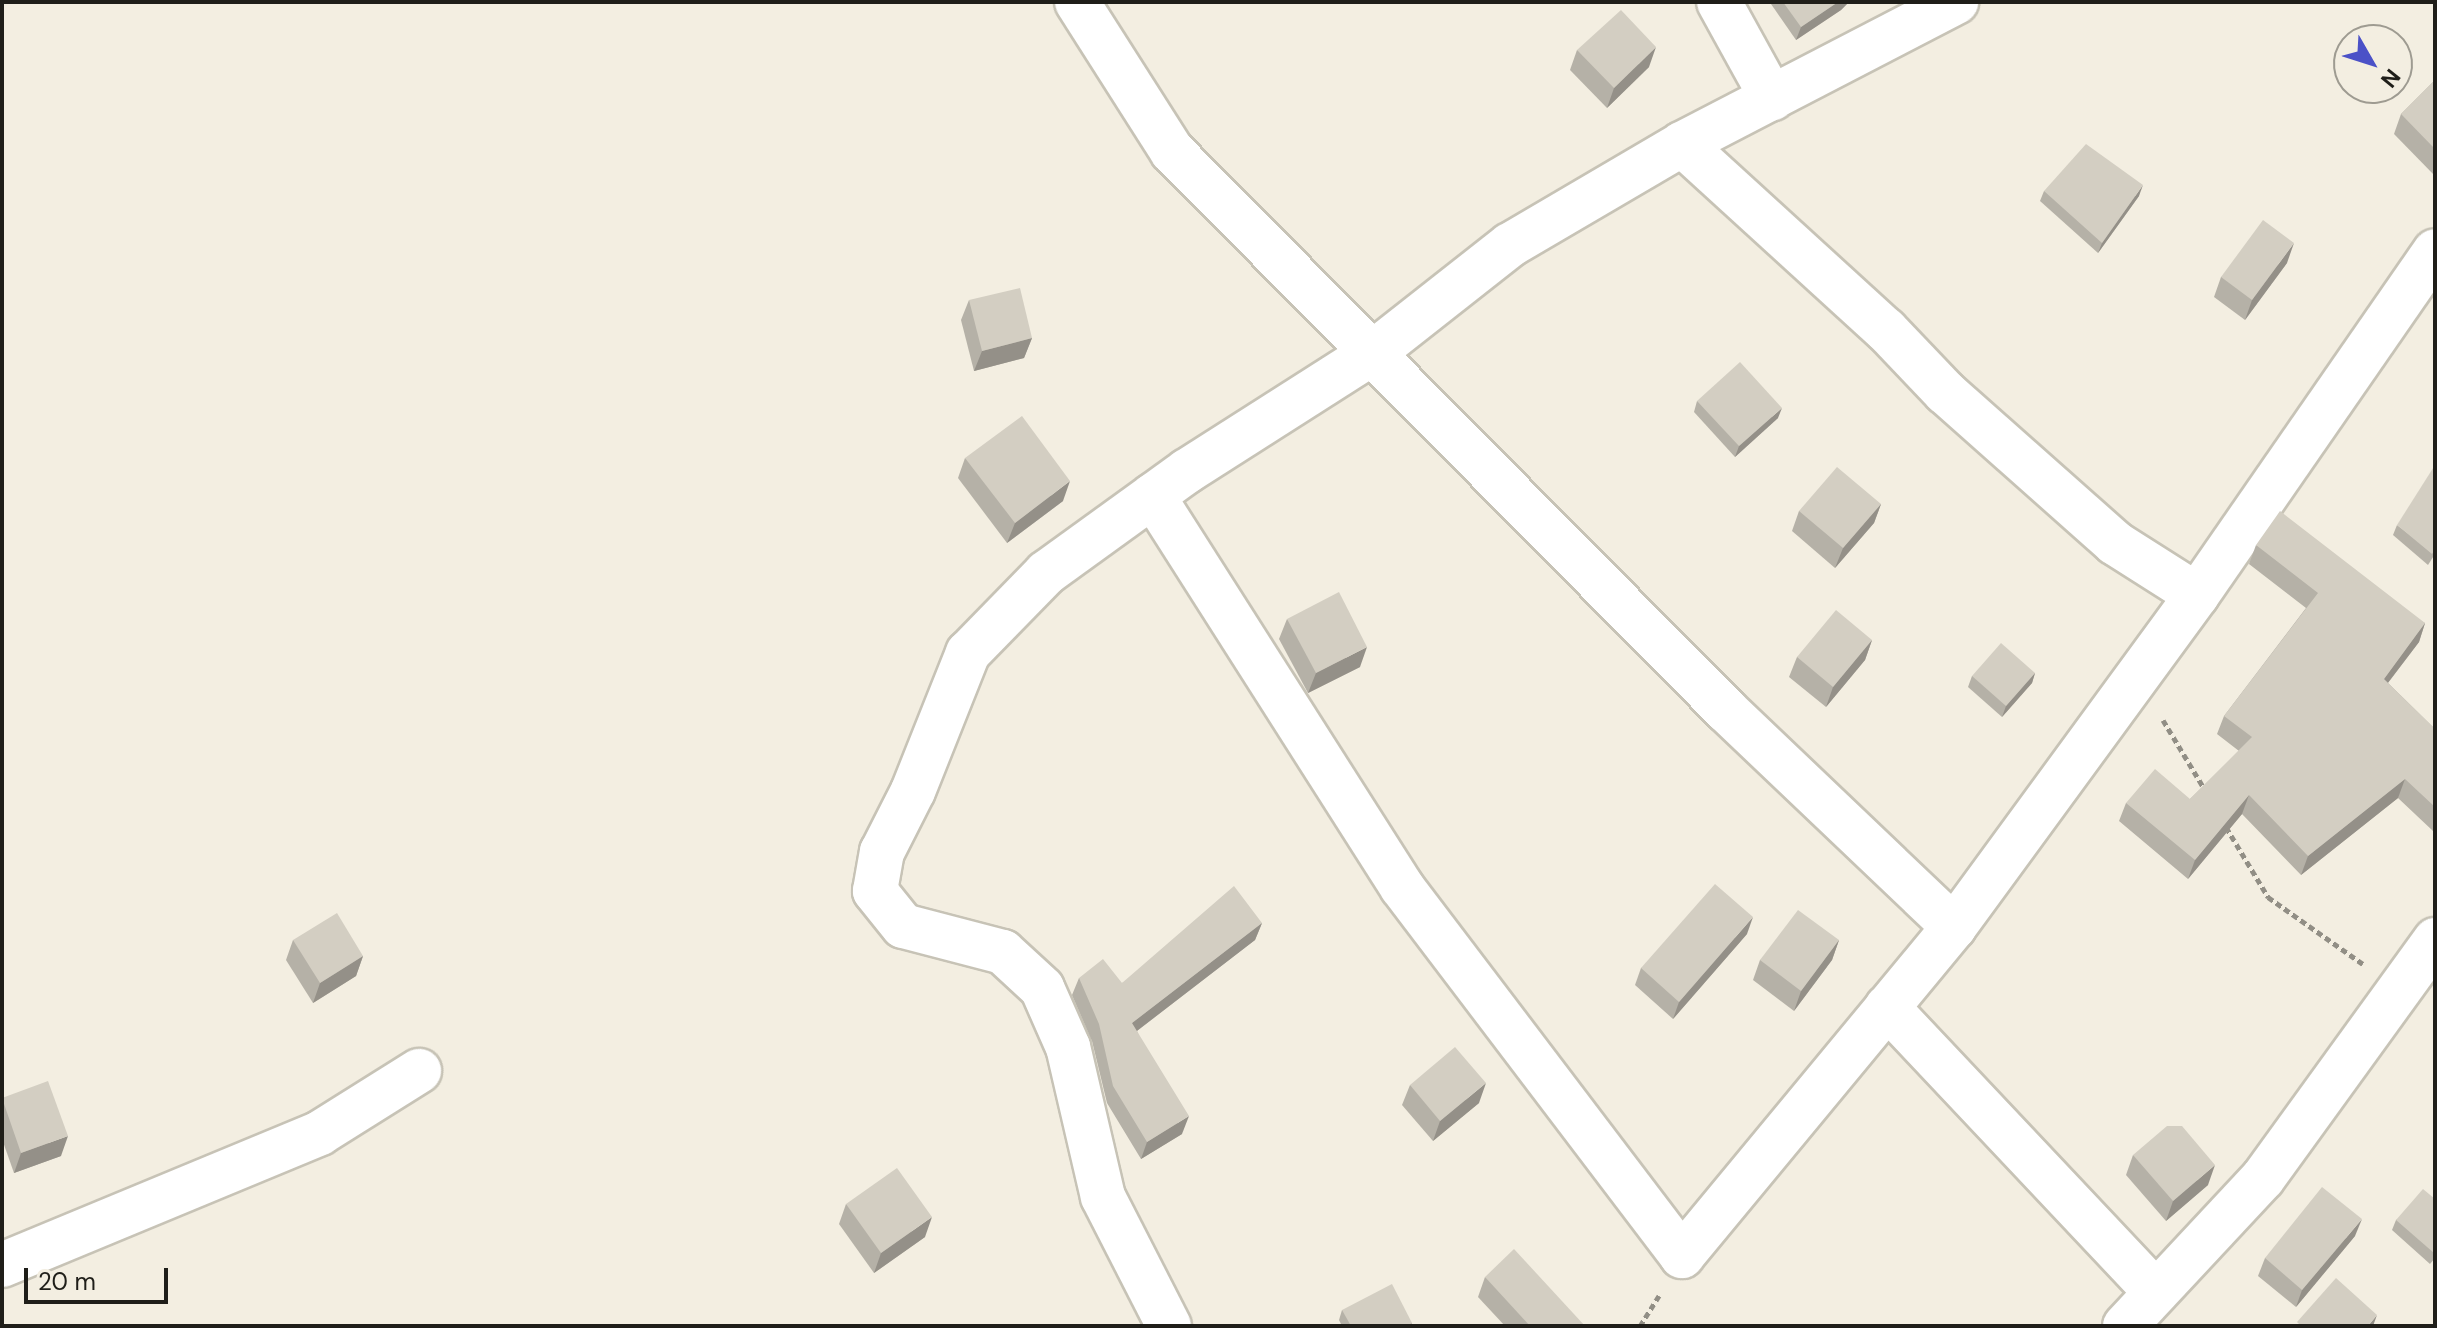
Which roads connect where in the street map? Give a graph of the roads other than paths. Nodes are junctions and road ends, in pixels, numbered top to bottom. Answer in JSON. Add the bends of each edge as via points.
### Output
{"nodes":[{"id":1,"x":1077,"y":2,"type":"edge"},
{"id":2,"x":1719,"y":2,"type":"edge"},
{"id":3,"x":1956,"y":2,"type":"edge"},
{"id":4,"x":1772,"y":98,"type":"junction"},
{"id":5,"x":1682,"y":144,"type":"junction"},
{"id":6,"x":2435,"y":251,"type":"edge"},
{"id":7,"x":1374,"y":352,"type":"junction"},
{"id":8,"x":1153,"y":496,"type":"junction"},
{"id":9,"x":2197,"y":595,"type":"junction"},
{"id":10,"x":1954,"y":927,"type":"junction"},
{"id":11,"x":2435,"y":940,"type":"edge"},
{"id":12,"x":1887,"y":1007,"type":"junction"},
{"id":13,"x":419,"y":1071,"type":"dead end"},
{"id":14,"x":2,"y":1265,"type":"edge"},
{"id":15,"x":2156,"y":1292,"type":"junction"},
{"id":16,"x":1169,"y":1326,"type":"edge"},
{"id":17,"x":2125,"y":1326,"type":"edge"}],
"edges":[{"from":1,"to":7,"type":"street","via":[[1172,151]]},
{"from":2,"to":4,"type":"street"},
{"from":3,"to":4,"type":"street"},
{"from":4,"to":5,"type":"street"},
{"from":5,"to":7,"type":"street","via":[[1510,245]]},
{"from":5,"to":9,"type":"street","via":[[1886,330],[1945,392],[2115,543]]},
{"from":6,"to":9,"type":"street"},
{"from":7,"to":8,"type":"street"},
{"from":7,"to":10,"type":"street","via":[[1726,710]]},
{"from":8,"to":12,"type":"street","via":[[1402,887],[1682,1256]]},
{"from":8,"to":16,"type":"street","via":[[1046,573],[968,653],[913,791],[882,852],[875,891],[903,926],[1003,952],[1042,988],[1068,1047],[1103,1197]]},
{"from":9,"to":10,"type":"street"},
{"from":10,"to":12,"type":"street"},
{"from":11,"to":15,"type":"street","via":[[2263,1178]]},
{"from":12,"to":15,"type":"street"},
{"from":13,"to":14,"type":"street","via":[[320,1133]]},
{"from":15,"to":17,"type":"street"}]}
